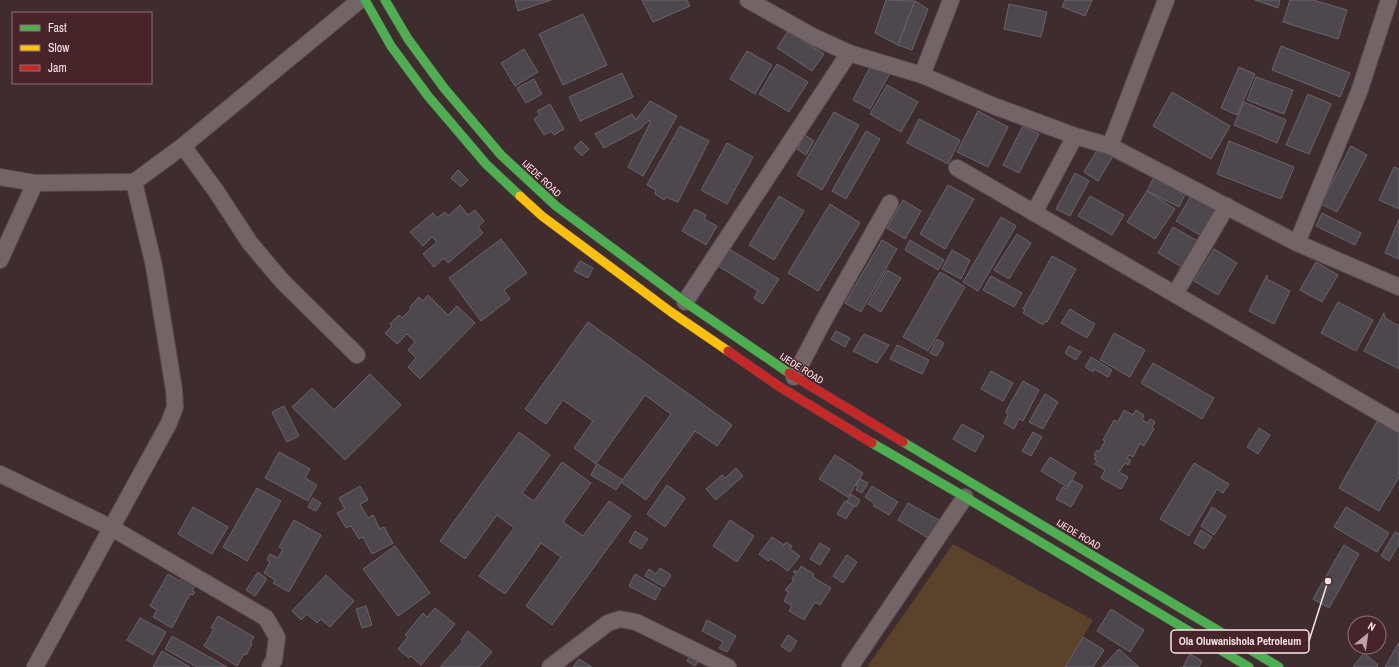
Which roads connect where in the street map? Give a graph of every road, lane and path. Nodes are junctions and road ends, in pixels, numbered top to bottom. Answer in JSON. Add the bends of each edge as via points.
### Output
{"nodes":[{"id":1,"x":360,"y":0,"type":"edge"},
{"id":2,"x":365,"y":0,"type":"edge"},
{"id":3,"x":385,"y":0,"type":"edge"},
{"id":4,"x":748,"y":0,"type":"edge"},
{"id":5,"x":952,"y":0,"type":"edge"},
{"id":6,"x":1166,"y":0,"type":"edge"},
{"id":7,"x":1388,"y":0,"type":"edge"},
{"id":8,"x":849,"y":53,"type":"junction"},
{"id":9,"x":922,"y":75,"type":"junction"},
{"id":10,"x":1075,"y":136,"type":"junction"},
{"id":11,"x":183,"y":146,"type":"junction"},
{"id":12,"x":1110,"y":146,"type":"junction"},
{"id":13,"x":957,"y":168,"type":"dead end"},
{"id":14,"x":0,"y":177,"type":"edge"},
{"id":15,"x":134,"y":182,"type":"junction"},
{"id":16,"x":35,"y":183,"type":"junction"},
{"id":17,"x":890,"y":203,"type":"dead end"},
{"id":18,"x":1227,"y":206,"type":"junction"},
{"id":19,"x":1034,"y":213,"type":"junction"},
{"id":20,"x":1297,"y":243,"type":"junction"},
{"id":21,"x":0,"y":260,"type":"edge"},
{"id":22,"x":1399,"y":287,"type":"edge"},
{"id":23,"x":1175,"y":294,"type":"junction"},
{"id":24,"x":685,"y":302,"type":"junction"},
{"id":25,"x":357,"y":355,"type":"dead end"},
{"id":26,"x":794,"y":377,"type":"junction"},
{"id":27,"x":1399,"y":424,"type":"edge"},
{"id":28,"x":892,"y":435,"type":"junction"},
{"id":29,"x":883,"y":450,"type":"junction"},
{"id":30,"x":0,"y":474,"type":"edge"},
{"id":31,"x":965,"y":497,"type":"junction"},
{"id":32,"x":112,"y":528,"type":"junction"},
{"id":33,"x":35,"y":667,"type":"edge"},
{"id":34,"x":270,"y":667,"type":"edge"},
{"id":35,"x":550,"y":667,"type":"edge"},
{"id":36,"x":728,"y":667,"type":"edge"},
{"id":37,"x":850,"y":667,"type":"edge"},
{"id":38,"x":1249,"y":667,"type":"edge"},
{"id":39,"x":1279,"y":667,"type":"edge"}],
"edges":[{"from":1,"to":11,"type":"street"},
{"from":2,"to":29,"type":"main road","via":[[391,46],[428,96],[486,164],[542,216],[711,340],[780,387]]},
{"from":3,"to":24,"type":"main road","name":"IJEDE ROAD","via":[[408,39],[444,88],[501,155],[556,206]]},
{"from":4,"to":8,"type":"street","via":[[814,37]]},
{"from":5,"to":9,"type":"street"},
{"from":6,"to":12,"type":"street"},
{"from":7,"to":20,"type":"street","via":[[1359,92]]},
{"from":8,"to":9,"type":"street"},
{"from":8,"to":24,"type":"street"},
{"from":9,"to":10,"type":"street","via":[[994,106]]},
{"from":10,"to":12,"type":"street"},
{"from":10,"to":19,"type":"street"},
{"from":11,"to":15,"type":"street"},
{"from":11,"to":25,"type":"street","via":[[250,243],[282,281]]},
{"from":12,"to":18,"type":"street"},
{"from":13,"to":19,"type":"street"},
{"from":14,"to":16,"type":"street"},
{"from":15,"to":16,"type":"street"},
{"from":15,"to":32,"type":"street","via":[[154,266],[175,407],[169,423]]},
{"from":16,"to":21,"type":"street"},
{"from":17,"to":26,"type":"street"},
{"from":18,"to":20,"type":"street"},
{"from":18,"to":23,"type":"street"},
{"from":19,"to":23,"type":"street"},
{"from":20,"to":22,"type":"street"},
{"from":23,"to":27,"type":"street"},
{"from":24,"to":26,"type":"main road","name":"IJEDE ROAD"},
{"from":26,"to":28,"type":"main road","name":"IJEDE ROAD"},
{"from":28,"to":29,"type":"main road"},
{"from":28,"to":39,"type":"main road","name":"IJEDE ROAD"},
{"from":29,"to":31,"type":"main road"},
{"from":30,"to":32,"type":"street"},
{"from":31,"to":37,"type":"street"},
{"from":31,"to":38,"type":"main road"},
{"from":32,"to":33,"type":"street"},
{"from":32,"to":34,"type":"street","via":[[266,618],[277,637],[274,660]]},
{"from":35,"to":36,"type":"street","via":[[608,623],[620,619],[636,622]]}]}
